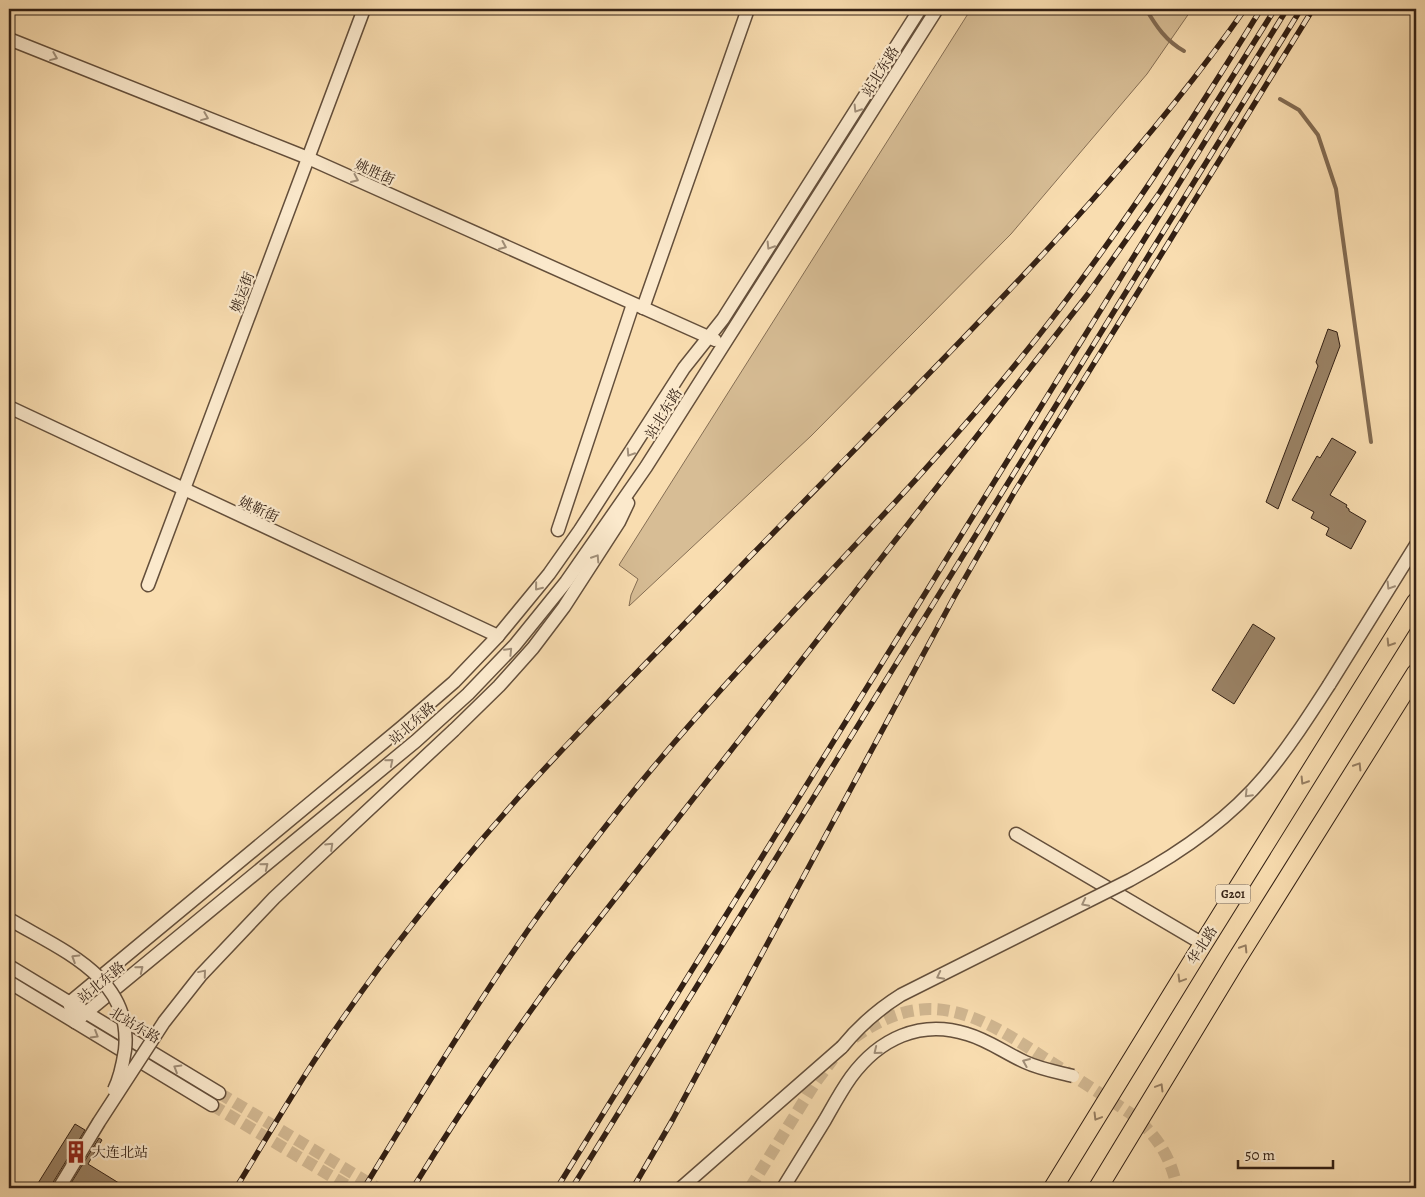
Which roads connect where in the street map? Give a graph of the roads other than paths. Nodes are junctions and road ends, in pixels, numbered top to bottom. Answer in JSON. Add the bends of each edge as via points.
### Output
{"nodes":[{"id":1,"x":364,"y":9,"type":"edge"},
{"id":2,"x":748,"y":9,"type":"edge"},
{"id":3,"x":920,"y":9,"type":"edge"},
{"id":4,"x":937,"y":9,"type":"edge"},
{"id":5,"x":9,"y":39,"type":"edge"},
{"id":6,"x":308,"y":158,"type":"junction"},
{"id":7,"x":638,"y":306,"type":"junction"},
{"id":8,"x":709,"y":338,"type":"junction"},
{"id":9,"x":724,"y":344,"type":"junction"},
{"id":10,"x":9,"y":407,"type":"edge"},
{"id":11,"x":646,"y":467,"type":"junction"},
{"id":12,"x":184,"y":490,"type":"junction"},
{"id":13,"x":558,"y":530,"type":"dead end"},
{"id":14,"x":1416,"y":545,"type":"edge"},
{"id":15,"x":148,"y":585,"type":"dead end"},
{"id":16,"x":1416,"y":602,"type":"edge"},
{"id":17,"x":498,"y":636,"type":"junction"},
{"id":18,"x":1416,"y":673,"type":"edge"},
{"id":19,"x":1016,"y":834,"type":"dead end"},
{"id":20,"x":9,"y":919,"type":"edge"},
{"id":21,"x":1202,"y":944,"type":"junction"},
{"id":22,"x":9,"y":966,"type":"edge"},
{"id":23,"x":9,"y":982,"type":"edge"},
{"id":24,"x":69,"y":1003,"type":"junction"},
{"id":25,"x":86,"y":1013,"type":"junction"},
{"id":26,"x":75,"y":1022,"type":"junction"},
{"id":27,"x":1073,"y":1076,"type":"dead end"},
{"id":28,"x":219,"y":1093,"type":"tunnel mouth"},
{"id":29,"x":212,"y":1105,"type":"tunnel mouth"},
{"id":30,"x":99,"y":1122,"type":"junction"},
{"id":31,"x":59,"y":1188,"type":"edge"},
{"id":32,"x":681,"y":1188,"type":"edge"},
{"id":33,"x":783,"y":1188,"type":"edge"},
{"id":34,"x":1053,"y":1188,"type":"edge"},
{"id":35,"x":1098,"y":1188,"type":"edge"}],
"edges":[{"from":1,"to":6,"type":"street","name":"姚运街"},
{"from":2,"to":7,"type":"street"},
{"from":3,"to":8,"type":"street","name":"站北东路","one_way":true},
{"from":4,"to":9,"type":"street","name":"站北东路"},
{"from":5,"to":6,"type":"street","name":"姚胜街","one_way":true},
{"from":6,"to":7,"type":"street","name":"姚胜街","one_way":true},
{"from":6,"to":12,"type":"street","name":"姚运街"},
{"from":7,"to":8,"type":"street","name":"姚胜街"},
{"from":7,"to":13,"type":"street"},
{"from":8,"to":9,"type":"street","name":"姚胜街"},
{"from":8,"to":17,"type":"street","name":"站北东路","one_way":true,"via":[[684,368],[564,552]]},
{"from":9,"to":11,"type":"street","name":"站北东路"},
{"from":10,"to":12,"type":"street","name":"姚靳街"},
{"from":25,"to":11,"type":"street","name":"站北东路","one_way":true,"via":[[356,791],[468,694],[515,645],[566,582]]},
{"from":30,"to":11,"type":"street","one_way":true,"bridge":true,"via":[[164,1022],[234,938],[454,730],[533,648],[619,522]]},
{"from":12,"to":15,"type":"street","name":"姚运街"},
{"from":12,"to":17,"type":"street","name":"姚靳街"},
{"from":14,"to":32,"type":"street","one_way":true,"bridge":true,"via":[[1298,732],[1244,798],[1197,839],[1152,868],[880,1008],[842,1047]]},
{"from":16,"to":21,"type":"highway","name":"华北路","number":"G201","one_way":true},
{"from":17,"to":24,"type":"street","name":"站北东路","via":[[454,682],[402,727]]},
{"from":35,"to":18,"type":"highway","number":"G201","one_way":true},
{"from":19,"to":21,"type":"street"},
{"from":30,"to":20,"type":"street","one_way":true,"bridge":true,"via":[[116,1087],[124,1060],[125,1026],[117,1002],[105,982],[91,969]]},
{"from":21,"to":34,"type":"highway","name":"华北路","number":"G201","one_way":true},
{"from":22,"to":24,"type":"street","name":"北站东路"},
{"from":23,"to":26,"type":"street","name":"北站东路"},
{"from":24,"to":25,"type":"street","name":"北站东路"},
{"from":24,"to":26,"type":"street","name":"站北东路"},
{"from":25,"to":26,"type":"street","name":"站北东路"},
{"from":28,"to":25,"type":"street","name":"北站东路","one_way":true},
{"from":26,"to":29,"type":"street","name":"北站东路","one_way":true},
{"from":27,"to":33,"type":"street","one_way":true,"bridge":true,"via":[[1027,1063],[988,1042],[946,1028],[910,1032],[877,1050],[851,1077]]},
{"from":30,"to":31,"type":"street","bridge":true}]}
